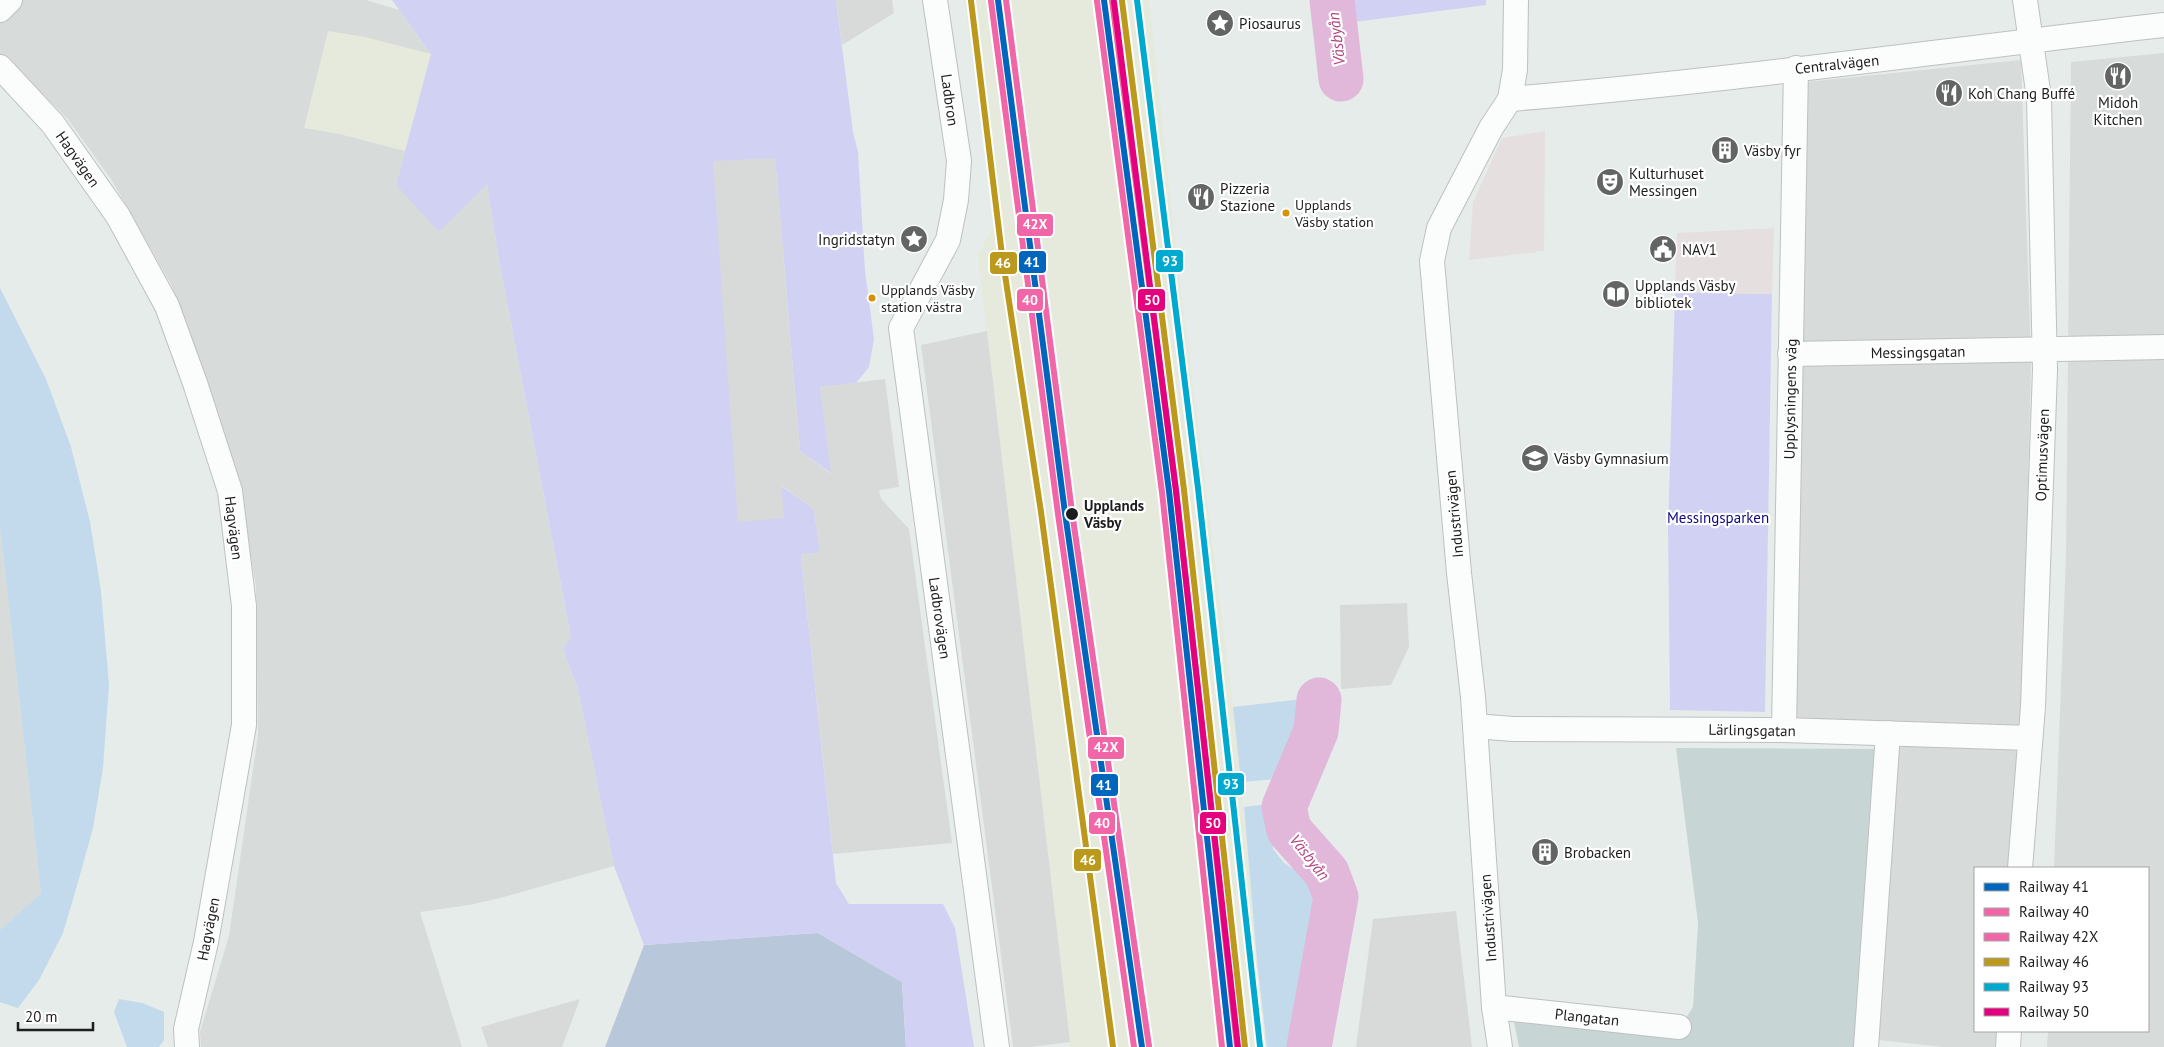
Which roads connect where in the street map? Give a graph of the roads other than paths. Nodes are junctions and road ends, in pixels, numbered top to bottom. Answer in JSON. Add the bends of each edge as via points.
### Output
{"nodes":[{"id":1,"x":10,"y":0,"type":"edge"},
{"id":2,"x":935,"y":0,"type":"edge"},
{"id":3,"x":1516,"y":0,"type":"edge"},
{"id":4,"x":2025,"y":0,"type":"edge"},
{"id":5,"x":0,"y":10,"type":"edge"},
{"id":6,"x":2164,"y":25,"type":"edge"},
{"id":7,"x":2031,"y":41,"type":"junction"},
{"id":8,"x":0,"y":68,"type":"edge"},
{"id":9,"x":1796,"y":68,"type":"junction"},
{"id":10,"x":1510,"y":99,"type":"junction"},
{"id":11,"x":956,"y":200,"type":"joint"},
{"id":12,"x":2164,"y":348,"type":"edge"},
{"id":13,"x":2044,"y":350,"type":"junction"},
{"id":14,"x":1790,"y":354,"type":"junction"},
{"id":15,"x":1475,"y":726,"type":"junction"},
{"id":16,"x":1784,"y":730,"type":"junction"},
{"id":17,"x":1888,"y":733,"type":"junction"},
{"id":18,"x":2030,"y":738,"type":"junction"},
{"id":19,"x":2020,"y":867,"type":"edge"},
{"id":20,"x":1494,"y":1007,"type":"junction"},
{"id":21,"x":1679,"y":1027,"type":"dead end"},
{"id":22,"x":2009,"y":1032,"type":"edge"},
{"id":23,"x":188,"y":1047,"type":"edge"},
{"id":24,"x":997,"y":1047,"type":"edge"},
{"id":25,"x":1500,"y":1047,"type":"edge"},
{"id":26,"x":1866,"y":1047,"type":"edge"},
{"id":27,"x":2008,"y":1047,"type":"edge"}],
"edges":[{"from":1,"to":5,"type":"street"},
{"from":2,"to":11,"type":"street","name":"Ladbron","via":[[959,161]]},
{"from":3,"to":10,"type":"street","name":"Industrivägen","via":[[1515,70]]},
{"from":4,"to":7,"type":"street","name":"Optimusvägen"},
{"from":6,"to":7,"type":"street","name":"Centralvägen"},
{"from":7,"to":9,"type":"street","name":"Centralvägen"},
{"from":7,"to":13,"type":"street","name":"Optimusvägen","via":[[2039,98]]},
{"from":8,"to":23,"type":"street","name":"Hagvägen","via":[[53,124],[127,232],[167,306],[230,491],[244,606],[244,719],[206,942],[186,1029]]},
{"from":9,"to":10,"type":"street","name":"Centralvägen"},
{"from":9,"to":14,"type":"street","name":"Upplysningens väg"},
{"from":10,"to":15,"type":"street","name":"Industrivägen","via":[[1491,128],[1439,228],[1432,261]]},
{"from":11,"to":24,"type":"street","name":"Ladbrovägen","via":[[948,240],[901,328]]},
{"from":12,"to":13,"type":"street","name":"Messingsgatan"},
{"from":13,"to":14,"type":"street","name":"Messingsgatan"},
{"from":13,"to":18,"type":"street","name":"Optimusvägen"},
{"from":14,"to":16,"type":"street","name":"Upplysningens väg"},
{"from":15,"to":16,"type":"street","name":"Lärlingsgatan","via":[[1513,729]]},
{"from":15,"to":20,"type":"street","name":"Industrivägen"},
{"from":16,"to":17,"type":"street","name":"Lärlingsgatan"},
{"from":17,"to":18,"type":"street","name":"Lärlingsgatan"},
{"from":17,"to":26,"type":"street"},
{"from":18,"to":19,"type":"street","name":"Optimusvägen"},
{"from":20,"to":21,"type":"street","name":"Plangatan"},
{"from":20,"to":25,"type":"street","name":"Industrivägen"},
{"from":22,"to":27,"type":"street"}]}
